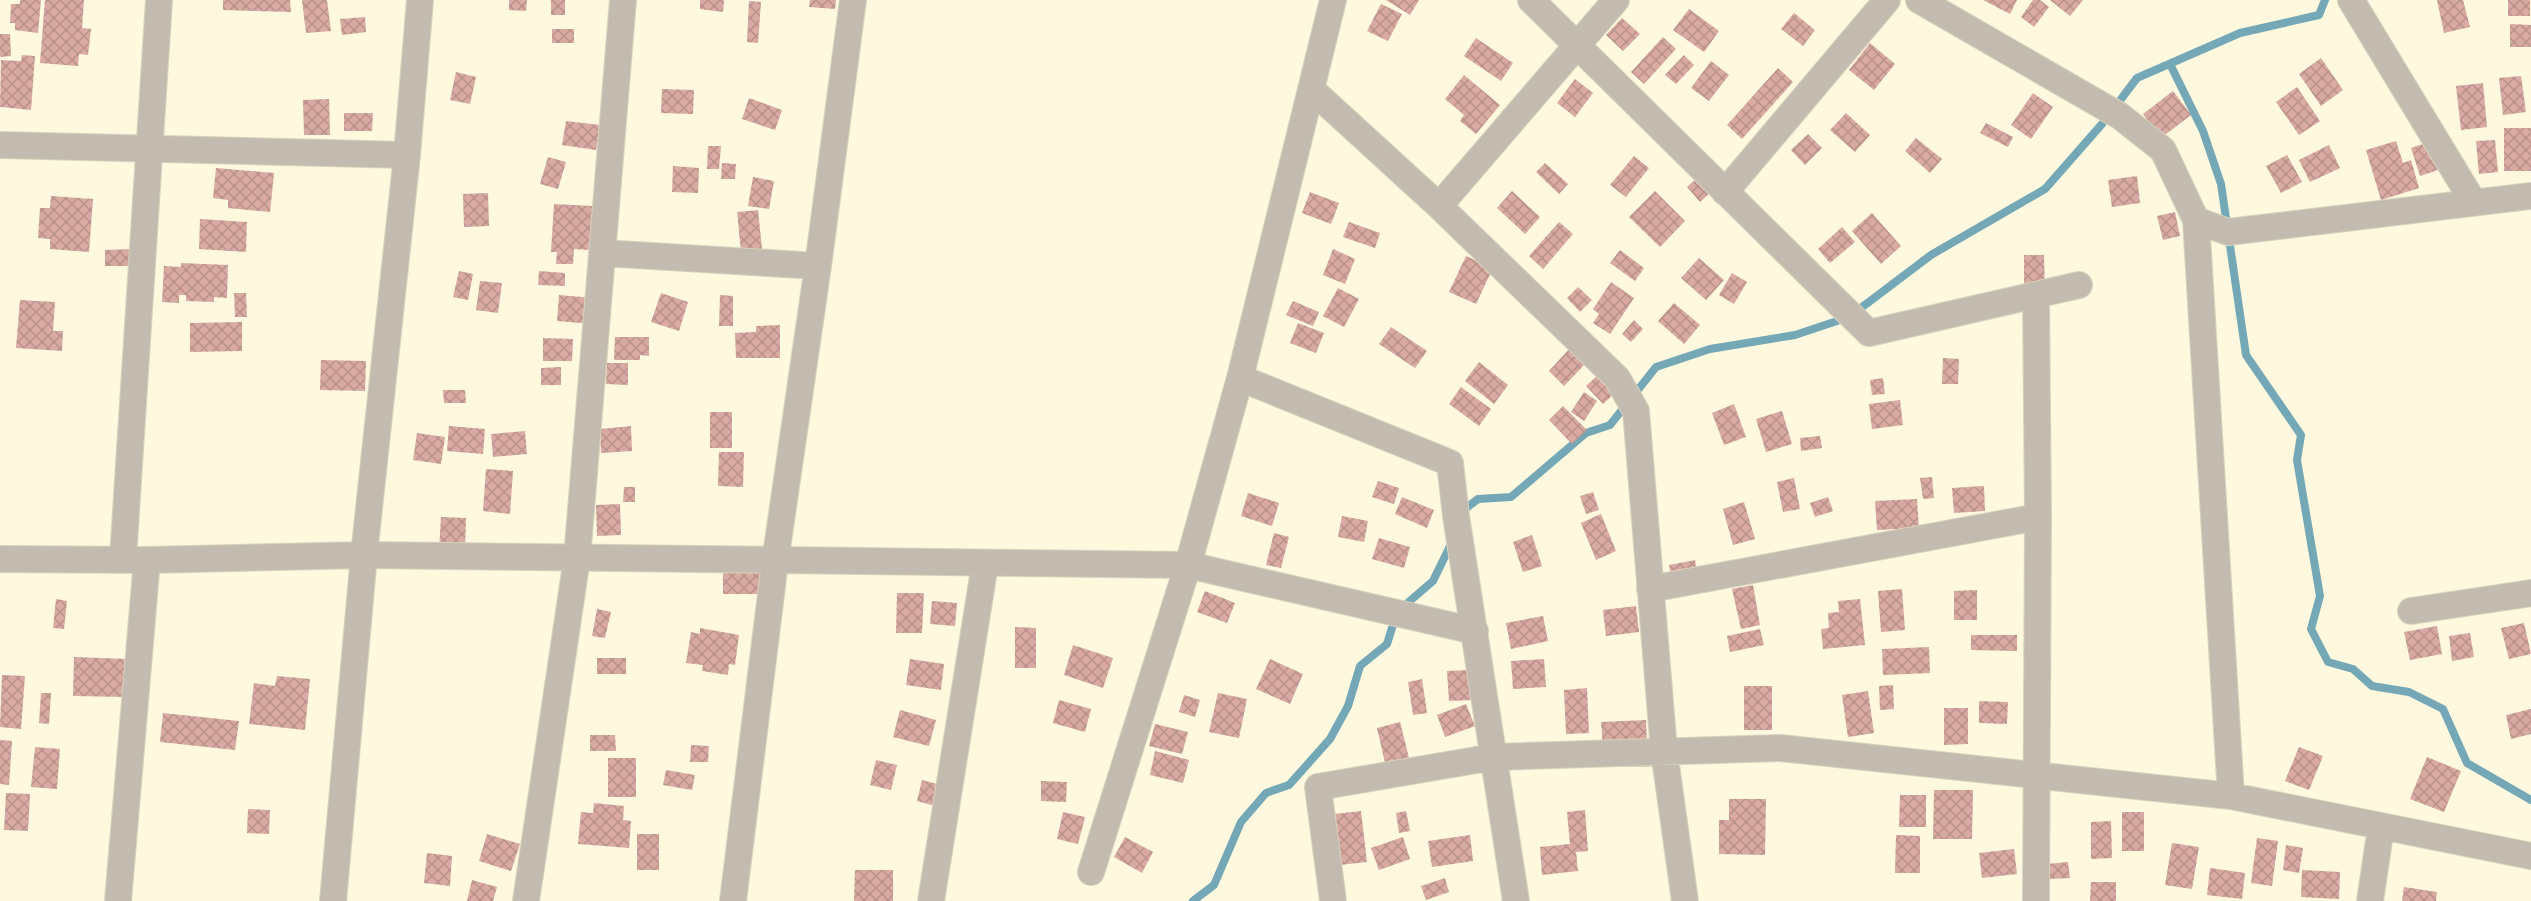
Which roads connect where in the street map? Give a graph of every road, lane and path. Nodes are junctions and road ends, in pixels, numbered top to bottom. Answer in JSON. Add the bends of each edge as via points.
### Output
{"nodes":[{"id":1,"x":159,"y":0,"type":"edge"},
{"id":2,"x":420,"y":0,"type":"edge"},
{"id":3,"x":623,"y":0,"type":"edge"},
{"id":4,"x":853,"y":0,"type":"edge"},
{"id":5,"x":1333,"y":0,"type":"edge"},
{"id":6,"x":1531,"y":0,"type":"edge"},
{"id":7,"x":1616,"y":0,"type":"edge"},
{"id":8,"x":1887,"y":0,"type":"edge"},
{"id":9,"x":1919,"y":0,"type":"edge"},
{"id":10,"x":2351,"y":0,"type":"edge"},
{"id":11,"x":1576,"y":45,"type":"junction"},
{"id":12,"x":1311,"y":89,"type":"junction"},
{"id":13,"x":0,"y":145,"type":"edge"},
{"id":14,"x":147,"y":148,"type":"junction"},
{"id":15,"x":407,"y":155,"type":"junction"},
{"id":16,"x":1725,"y":192,"type":"junction"},
{"id":17,"x":2531,"y":196,"type":"edge"},
{"id":18,"x":2474,"y":203,"type":"junction"},
{"id":19,"x":1439,"y":206,"type":"junction"},
{"id":20,"x":2196,"y":220,"type":"junction"},
{"id":21,"x":602,"y":253,"type":"junction"},
{"id":22,"x":818,"y":266,"type":"junction"},
{"id":23,"x":2079,"y":285,"type":"dead end"},
{"id":24,"x":2036,"y":297,"type":"junction"},
{"id":25,"x":1240,"y":378,"type":"junction"},
{"id":26,"x":2038,"y":517,"type":"junction"},
{"id":27,"x":364,"y":555,"type":"junction"},
{"id":28,"x":577,"y":558,"type":"junction"},
{"id":29,"x":0,"y":559,"type":"edge"},
{"id":30,"x":135,"y":559,"type":"junction"},
{"id":31,"x":775,"y":562,"type":"junction"},
{"id":32,"x":985,"y":564,"type":"junction"},
{"id":33,"x":1188,"y":564,"type":"junction"},
{"id":34,"x":1650,"y":589,"type":"junction"},
{"id":35,"x":2530,"y":598,"type":"edge"},
{"id":36,"x":2411,"y":611,"type":"dead end"},
{"id":37,"x":1475,"y":631,"type":"junction"},
{"id":38,"x":1664,"y":751,"type":"junction"},
{"id":39,"x":1494,"y":757,"type":"junction"},
{"id":40,"x":2037,"y":776,"type":"junction"},
{"id":41,"x":2231,"y":796,"type":"junction"},
{"id":42,"x":2381,"y":827,"type":"junction"},
{"id":43,"x":2531,"y":856,"type":"edge"},
{"id":44,"x":1091,"y":872,"type":"dead end"},
{"id":45,"x":118,"y":901,"type":"edge"},
{"id":46,"x":333,"y":901,"type":"edge"},
{"id":47,"x":525,"y":901,"type":"edge"},
{"id":48,"x":733,"y":901,"type":"edge"},
{"id":49,"x":931,"y":901,"type":"edge"},
{"id":50,"x":1334,"y":901,"type":"edge"},
{"id":51,"x":1516,"y":901,"type":"edge"},
{"id":52,"x":1685,"y":901,"type":"edge"},
{"id":53,"x":2036,"y":901,"type":"edge"},
{"id":54,"x":2370,"y":901,"type":"edge"}],
"edges":[{"from":1,"to":14,"type":"street"},
{"from":2,"to":15,"type":"street"},
{"from":3,"to":21,"type":"street"},
{"from":4,"to":22,"type":"street"},
{"from":5,"to":12,"type":"street"},
{"from":6,"to":11,"type":"street"},
{"from":7,"to":11,"type":"street"},
{"from":8,"to":16,"type":"street"},
{"from":9,"to":20,"type":"street","via":[[2112,111],[2163,150]]},
{"from":10,"to":18,"type":"street"},
{"from":11,"to":16,"type":"street"},
{"from":11,"to":19,"type":"street"},
{"from":12,"to":19,"type":"street"},
{"from":12,"to":25,"type":"street"},
{"from":13,"to":14,"type":"street"},
{"from":14,"to":15,"type":"street"},
{"from":14,"to":30,"type":"street"},
{"from":15,"to":27,"type":"street"},
{"from":16,"to":24,"type":"street","via":[[1869,333]]},
{"from":17,"to":18,"type":"street"},
{"from":18,"to":20,"type":"street","via":[[2228,232]]},
{"from":19,"to":34,"type":"street","via":[[1617,378],[1631,402]]},
{"from":20,"to":41,"type":"street"},
{"from":21,"to":22,"type":"street"},
{"from":21,"to":28,"type":"street"},
{"from":22,"to":31,"type":"street"},
{"from":23,"to":24,"type":"street"},
{"from":24,"to":26,"type":"street"},
{"from":25,"to":33,"type":"street"},
{"from":25,"to":37,"type":"street","via":[[1450,463]]},
{"from":26,"to":34,"type":"street"},
{"from":26,"to":40,"type":"street"},
{"from":27,"to":28,"type":"street"},
{"from":27,"to":30,"type":"street"},
{"from":27,"to":46,"type":"street"},
{"from":28,"to":31,"type":"street"},
{"from":28,"to":47,"type":"street"},
{"from":29,"to":30,"type":"street"},
{"from":30,"to":45,"type":"street"},
{"from":31,"to":32,"type":"street"},
{"from":31,"to":48,"type":"street"},
{"from":32,"to":33,"type":"street"},
{"from":32,"to":49,"type":"street"},
{"from":33,"to":37,"type":"street"},
{"from":33,"to":44,"type":"street"},
{"from":34,"to":38,"type":"street"},
{"from":35,"to":36,"type":"street"},
{"from":37,"to":39,"type":"street"},
{"from":38,"to":39,"type":"street"},
{"from":38,"to":40,"type":"street","via":[[1780,748]]},
{"from":38,"to":52,"type":"street"},
{"from":39,"to":50,"type":"street","via":[[1318,787]]},
{"from":39,"to":51,"type":"street"},
{"from":40,"to":41,"type":"street"},
{"from":40,"to":53,"type":"street"},
{"from":41,"to":42,"type":"street"},
{"from":42,"to":43,"type":"street"},
{"from":42,"to":54,"type":"street"}]}
